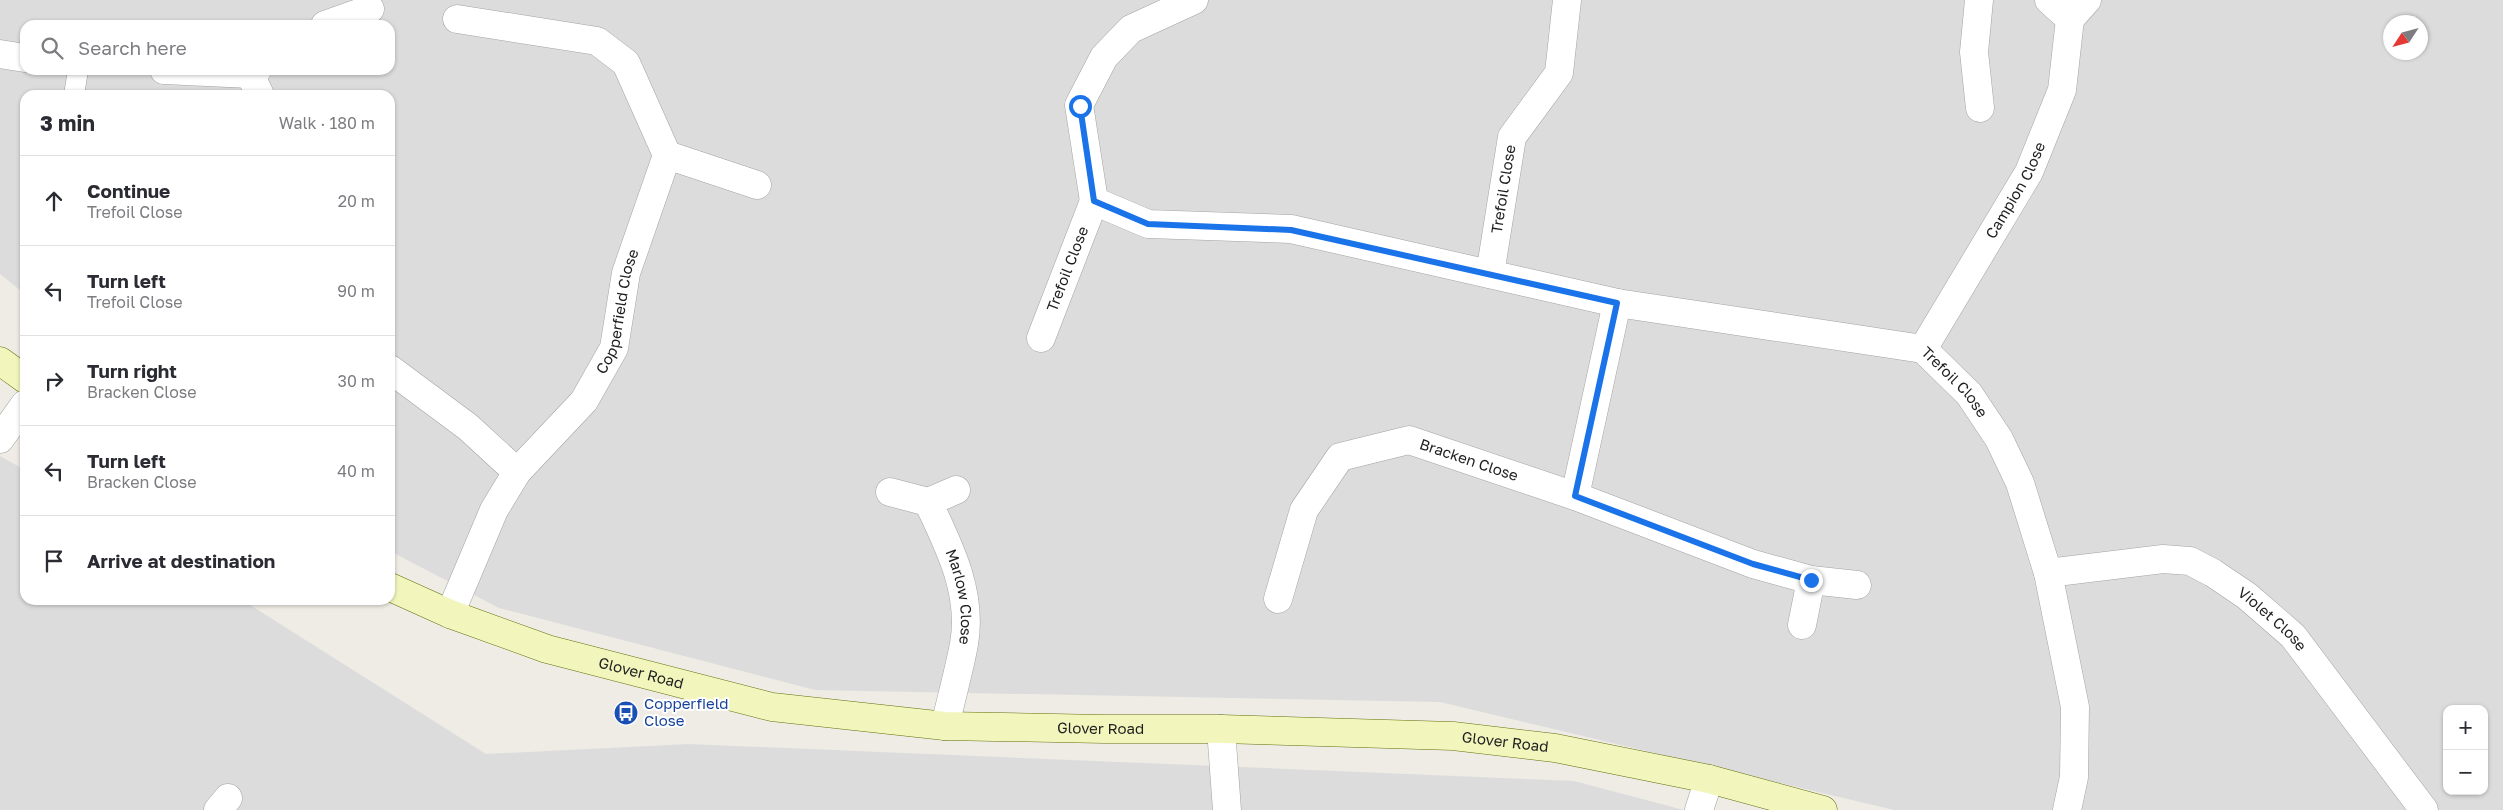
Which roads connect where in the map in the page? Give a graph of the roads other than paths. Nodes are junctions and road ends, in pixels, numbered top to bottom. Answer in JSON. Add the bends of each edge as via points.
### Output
{"nodes":[{"id":1,"x":1194,"y":0,"type":"edge"},
{"id":2,"x":1567,"y":0,"type":"edge"},
{"id":3,"x":1979,"y":0,"type":"edge"},
{"id":4,"x":2049,"y":0,"type":"edge"},
{"id":5,"x":370,"y":9,"type":"dead end"},
{"id":6,"x":2078,"y":10,"type":"edge"},
{"id":7,"x":339,"y":20,"type":"edge"},
{"id":8,"x":458,"y":20,"type":"dead end"},
{"id":9,"x":0,"y":54,"type":"edge"},
{"id":10,"x":20,"y":57,"type":"edge"},
{"id":11,"x":77,"y":75,"type":"edge"},
{"id":12,"x":210,"y":75,"type":"edge"},
{"id":13,"x":256,"y":80,"type":"edge"},
{"id":14,"x":75,"y":90,"type":"edge"},
{"id":15,"x":1980,"y":108,"type":"dead end"},
{"id":16,"x":667,"y":156,"type":"junction"},
{"id":17,"x":757,"y":185,"type":"dead end"},
{"id":18,"x":1094,"y":201,"type":"junction"},
{"id":19,"x":1490,"y":274,"type":"junction"},
{"id":20,"x":1617,"y":303,"type":"junction"},
{"id":21,"x":1041,"y":338,"type":"dead end"},
{"id":22,"x":1924,"y":349,"type":"junction"},
{"id":23,"x":0,"y":360,"type":"edge"},
{"id":24,"x":395,"y":373,"type":"edge"},
{"id":25,"x":20,"y":375,"type":"edge"},
{"id":26,"x":20,"y":411,"type":"edge"},
{"id":27,"x":0,"y":439,"type":"edge"},
{"id":28,"x":517,"y":472,"type":"junction"},
{"id":29,"x":956,"y":490,"type":"dead end"},
{"id":30,"x":890,"y":492,"type":"dead end"},
{"id":31,"x":1575,"y":496,"type":"junction"},
{"id":32,"x":928,"y":502,"type":"junction"},
{"id":33,"x":2048,"y":572,"type":"junction"},
{"id":34,"x":1811,"y":580,"type":"junction"},
{"id":35,"x":1857,"y":585,"type":"dead end"},
{"id":36,"x":395,"y":589,"type":"edge"},
{"id":37,"x":1278,"y":598,"type":"dead end"},
{"id":38,"x":450,"y":614,"type":"junction"},
{"id":39,"x":1802,"y":625,"type":"dead end"},
{"id":40,"x":945,"y":726,"type":"junction"},
{"id":41,"x":1222,"y":729,"type":"junction"},
{"id":42,"x":1709,"y":779,"type":"junction"},
{"id":43,"x":1227,"y":810,"type":"edge"},
{"id":44,"x":1699,"y":810,"type":"edge"},
{"id":45,"x":1823,"y":810,"type":"edge"},
{"id":46,"x":2067,"y":810,"type":"edge"},
{"id":47,"x":2424,"y":810,"type":"edge"}],
"edges":[{"from":1,"to":18,"type":"street","name":"Trefoil Close","via":[[1131,29],[1104,57],[1084,97],[1080,106]]},
{"from":2,"to":19,"type":"street","name":"Trefoil Close","via":[[1560,73],[1512,137]]},
{"from":3,"to":15,"type":"street","via":[[1974,52]]},
{"from":4,"to":6,"type":"street","name":"Campion Close"},
{"from":5,"to":7,"type":"street"},
{"from":6,"to":22,"type":"street","name":"Campion Close","via":[[2062,90],[2029,172]]},
{"from":8,"to":16,"type":"street","via":[[597,41],[626,63]]},
{"from":9,"to":10,"type":"street"},
{"from":11,"to":14,"type":"lane"},
{"from":12,"to":13,"type":"street"},
{"from":16,"to":17,"type":"street"},
{"from":16,"to":28,"type":"street","name":"Copperfield Close","via":[[626,273],[614,348],[584,401]]},
{"from":18,"to":19,"type":"street","name":"Trefoil Close","via":[[1148,224],[1291,230]]},
{"from":18,"to":21,"type":"street","name":"Trefoil Close"},
{"from":19,"to":20,"type":"street","name":"Trefoil Close"},
{"from":20,"to":22,"type":"street","name":"Trefoil Close"},
{"from":20,"to":31,"type":"street"},
{"from":22,"to":33,"type":"street","name":"Trefoil Close","via":[[1969,394],[1999,439],[2020,483]]},
{"from":23,"to":25,"type":"street"},
{"from":24,"to":28,"type":"street","via":[[468,427]]},
{"from":26,"to":27,"type":"street"},
{"from":28,"to":38,"type":"street","name":"Copperfield Close","via":[[494,510]]},
{"from":29,"to":32,"type":"street"},
{"from":30,"to":32,"type":"street"},
{"from":31,"to":34,"type":"street","name":"Bracken Close","via":[[1753,564]]},
{"from":31,"to":37,"type":"street","name":"Bracken Close","via":[[1409,440],[1340,457],[1304,510]]},
{"from":32,"to":40,"type":"street","name":"Marlow Close","via":[[956,565],[965,612],[964,642]]},
{"from":33,"to":46,"type":"street","name":"Trefoil Close","via":[[2075,707],[2074,777]]},
{"from":33,"to":47,"type":"street","name":"Violet Close","via":[[2163,559],[2190,561],[2213,573],[2247,596],[2293,636]]},
{"from":34,"to":35,"type":"street","name":"Bracken Close"},
{"from":34,"to":39,"type":"street"},
{"from":36,"to":38,"type":"street","name":"Glover Road"},
{"from":38,"to":40,"type":"street","name":"Glover Road","via":[[547,650],[772,707]]},
{"from":40,"to":41,"type":"street","name":"Glover Road"},
{"from":41,"to":42,"type":"street","name":"Glover Road","via":[[1453,736],[1555,748]]},
{"from":41,"to":43,"type":"street"},
{"from":42,"to":44,"type":"street"},
{"from":42,"to":45,"type":"street","name":"Glover Road"}]}
